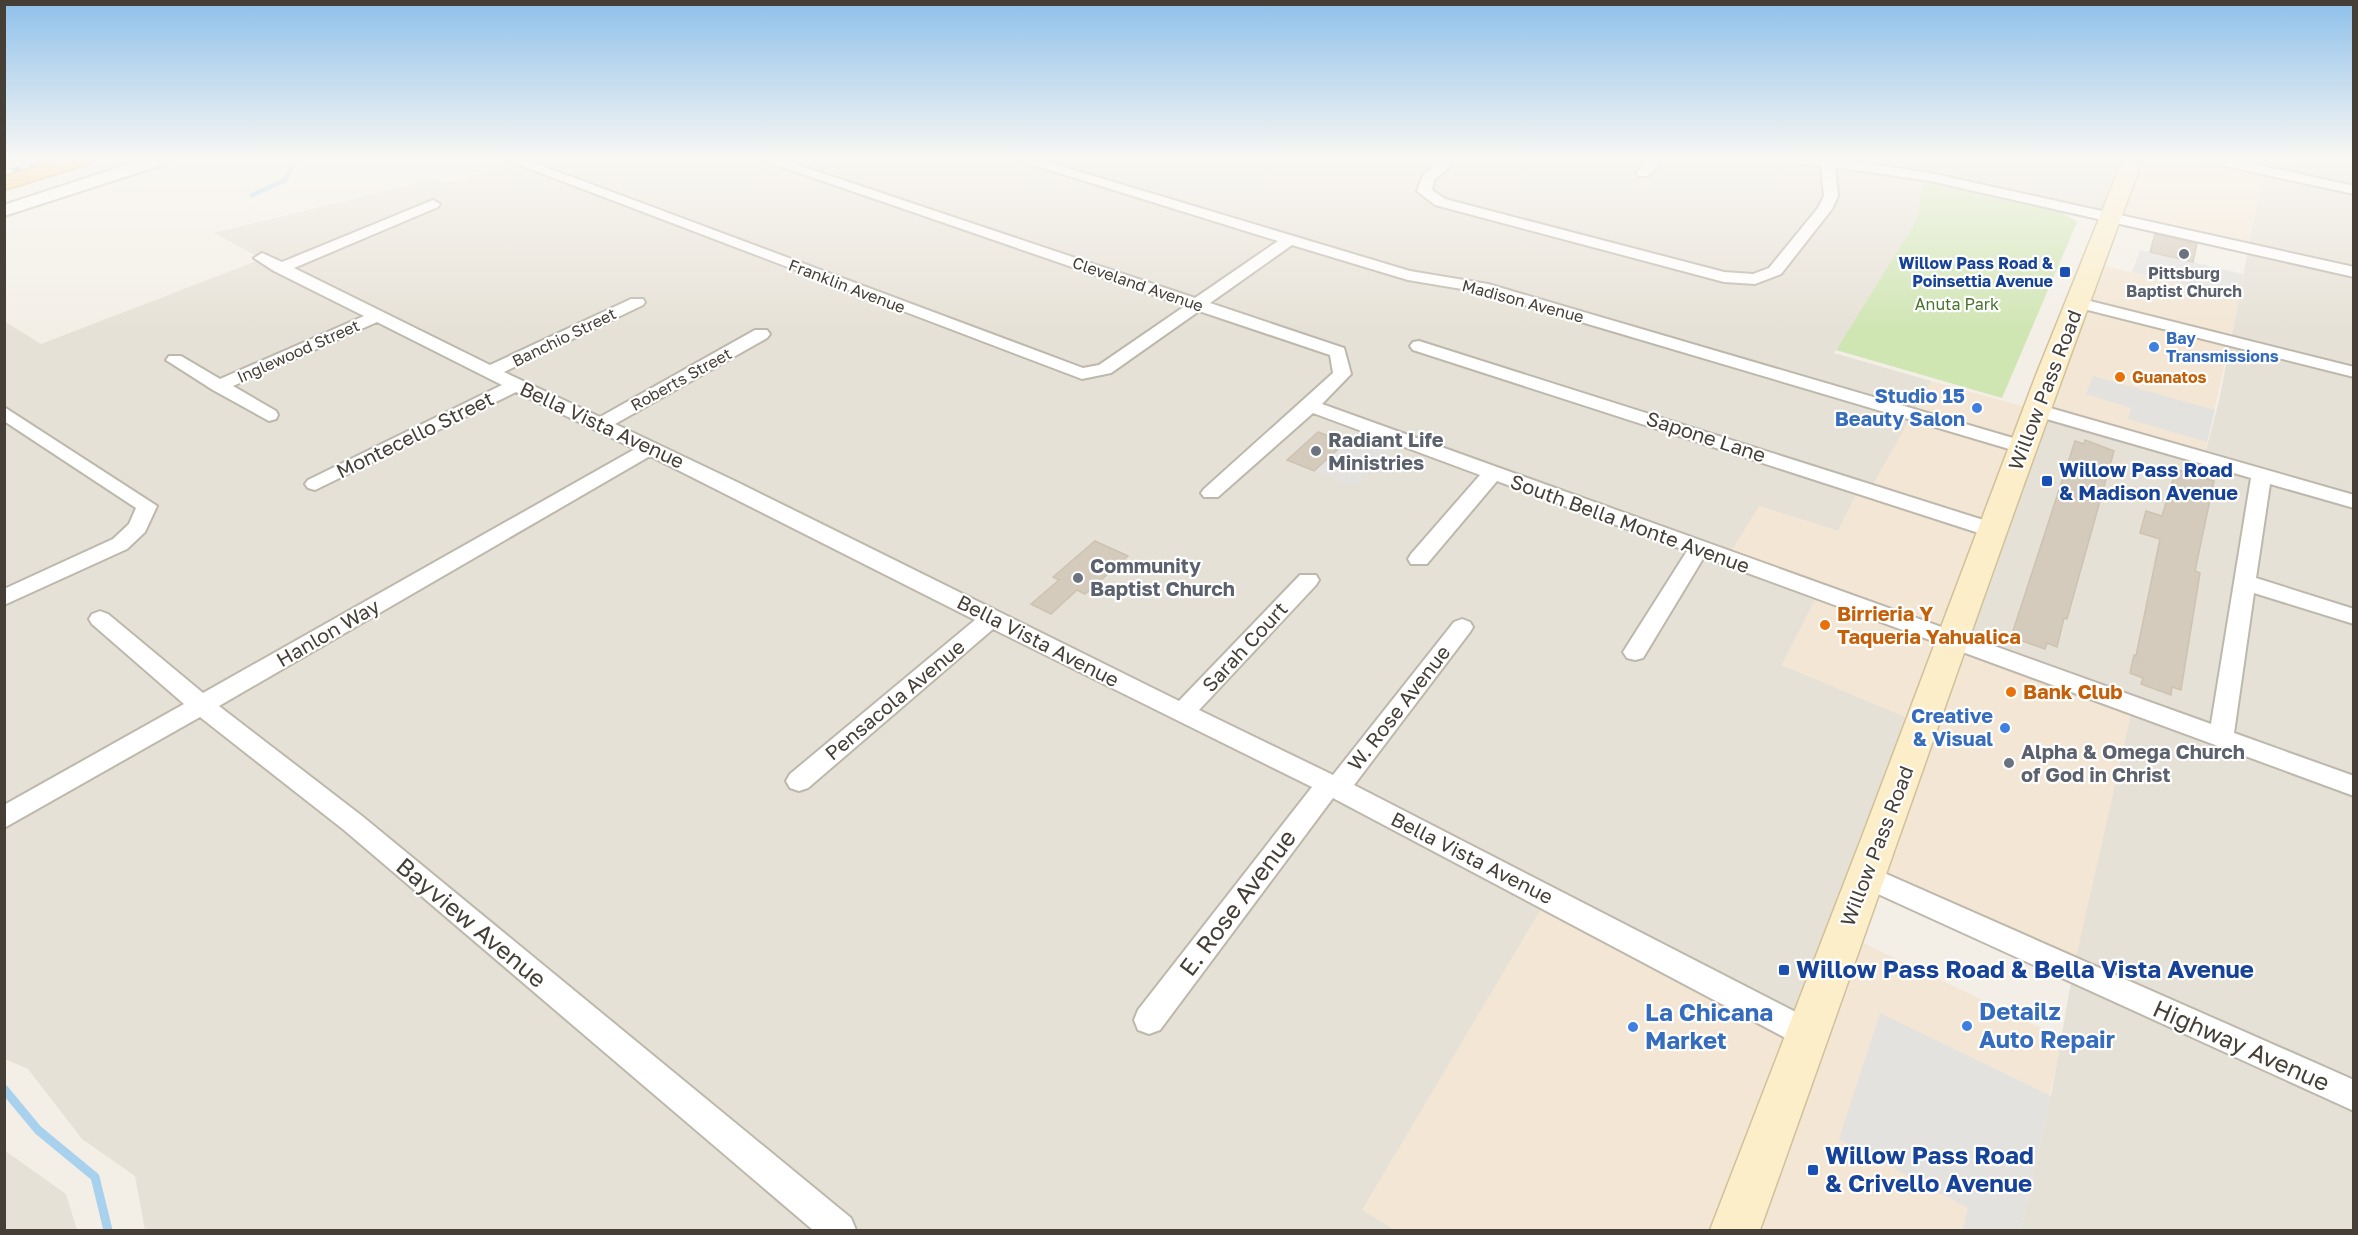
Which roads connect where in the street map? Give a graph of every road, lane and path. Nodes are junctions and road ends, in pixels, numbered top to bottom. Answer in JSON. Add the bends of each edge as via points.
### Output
{"nodes":[{"id":1,"x":398,"y":217,"type":"edge"},
{"id":2,"x":664,"y":217,"type":"edge"},
{"id":3,"x":938,"y":217,"type":"edge"},
{"id":4,"x":1216,"y":217,"type":"edge"},
{"id":5,"x":1495,"y":217,"type":"edge"},
{"id":6,"x":1819,"y":217,"type":"edge"},
{"id":7,"x":2104,"y":217,"type":"edge"},
{"id":8,"x":2110,"y":218,"type":"junction"},
{"id":9,"x":1291,"y":239,"type":"junction"},
{"id":10,"x":2354,"y":272,"type":"edge"},
{"id":11,"x":637,"y":302,"type":"dead end"},
{"id":12,"x":2078,"y":303,"type":"junction"},
{"id":13,"x":1199,"y":304,"type":"junction"},
{"id":14,"x":377,"y":316,"type":"junction"},
{"id":15,"x":761,"y":334,"type":"dead end"},
{"id":16,"x":1419,"y":346,"type":"dead end"},
{"id":17,"x":175,"y":360,"type":"dead end"},
{"id":18,"x":492,"y":372,"type":"junction"},
{"id":19,"x":2354,"y":372,"type":"edge"},
{"id":20,"x":516,"y":385,"type":"junction"},
{"id":21,"x":219,"y":386,"type":"junction"},
{"id":22,"x":1310,"y":406,"type":"junction"},
{"id":23,"x":2036,"y":410,"type":"junction"},
{"id":24,"x":4,"y":412,"type":"edge"},
{"id":25,"x":269,"y":415,"type":"dead end"},
{"id":26,"x":600,"y":425,"type":"junction"},
{"id":27,"x":2023,"y":447,"type":"junction"},
{"id":28,"x":650,"y":448,"type":"junction"},
{"id":29,"x":1492,"y":474,"type":"junction"},
{"id":30,"x":2261,"y":476,"type":"junction"},
{"id":31,"x":315,"y":484,"type":"dead end"},
{"id":32,"x":1211,"y":493,"type":"dead end"},
{"id":33,"x":2354,"y":502,"type":"edge"},
{"id":34,"x":1992,"y":530,"type":"junction"},
{"id":35,"x":1699,"y":548,"type":"junction"},
{"id":36,"x":1419,"y":559,"type":"dead end"},
{"id":37,"x":1308,"y":580,"type":"dead end"},
{"id":38,"x":2244,"y":582,"type":"junction"},
{"id":39,"x":4,"y":598,"type":"edge"},
{"id":40,"x":2354,"y":617,"type":"edge"},
{"id":41,"x":100,"y":619,"type":"dead end"},
{"id":42,"x":992,"y":619,"type":"junction"},
{"id":43,"x":1462,"y":627,"type":"dead end"},
{"id":44,"x":1952,"y":638,"type":"junction"},
{"id":45,"x":1635,"y":652,"type":"dead end"},
{"id":46,"x":202,"y":706,"type":"junction"},
{"id":47,"x":1182,"y":713,"type":"junction"},
{"id":48,"x":2221,"y":738,"type":"junction"},
{"id":49,"x":799,"y":781,"type":"dead end"},
{"id":50,"x":1332,"y":786,"type":"junction"},
{"id":51,"x":2354,"y":786,"type":"edge"},
{"id":52,"x":4,"y":818,"type":"edge"},
{"id":53,"x":1866,"y":876,"type":"junction"},
{"id":54,"x":1149,"y":1020,"type":"dead end"},
{"id":55,"x":1808,"y":1034,"type":"junction"},
{"id":56,"x":2354,"y":1096,"type":"edge"},
{"id":57,"x":839,"y":1230,"type":"edge"},
{"id":58,"x":1735,"y":1230,"type":"edge"}],
"edges":[{"from":1,"to":14,"type":"street","name":"Bella Vista Avenue","via":[[271,263]]},
{"from":2,"to":13,"type":"street","name":"Franklin Avenue","via":[[1082,374],[1105,369]]},
{"from":3,"to":13,"type":"street","name":"Cleveland Avenue"},
{"from":4,"to":9,"type":"street","name":"Madison Avenue"},
{"from":5,"to":6,"type":"street","via":[[1724,277],[1755,279],[1775,271]]},
{"from":7,"to":8,"type":"street"},
{"from":8,"to":10,"type":"street"},
{"from":8,"to":12,"type":"main road","name":"Willow Pass Road"},
{"from":9,"to":13,"type":"street"},
{"from":9,"to":27,"type":"street","name":"Madison Avenue","via":[[1408,275],[1482,287]]},
{"from":11,"to":18,"type":"street","name":"Banchio Street"},
{"from":12,"to":19,"type":"street"},
{"from":12,"to":23,"type":"main road","name":"Willow Pass Road"},
{"from":13,"to":22,"type":"street","name":"Cleveland Avenue","via":[[1338,352],[1342,374]]},
{"from":14,"to":18,"type":"street","name":"Bella Vista Avenue"},
{"from":14,"to":21,"type":"street","name":"Inglewood Street"},
{"from":15,"to":26,"type":"street","name":"Roberts Street"},
{"from":16,"to":34,"type":"street","name":"Sapone Lane"},
{"from":17,"to":21,"type":"street"},
{"from":18,"to":20,"type":"street","name":"Bella Vista Avenue"},
{"from":20,"to":26,"type":"street","name":"Bella Vista Avenue"},
{"from":20,"to":31,"type":"street","name":"Montecello Street"},
{"from":21,"to":25,"type":"street"},
{"from":22,"to":29,"type":"street","name":"South Bella Monte Avenue"},
{"from":22,"to":32,"type":"street"},
{"from":23,"to":27,"type":"main road","name":"Willow Pass Road"},
{"from":23,"to":30,"type":"street"},
{"from":24,"to":39,"type":"street","via":[[147,506],[138,527],[120,544]]},
{"from":26,"to":28,"type":"street","name":"Bella Vista Avenue"},
{"from":27,"to":34,"type":"main road","name":"Willow Pass Road"},
{"from":28,"to":42,"type":"street","name":"Bella Vista Avenue"},
{"from":28,"to":46,"type":"street","name":"Hanlon Way"},
{"from":29,"to":35,"type":"street","name":"South Bella Monte Avenue"},
{"from":29,"to":36,"type":"street"},
{"from":30,"to":33,"type":"street"},
{"from":30,"to":38,"type":"street"},
{"from":34,"to":44,"type":"main road","name":"Willow Pass Road"},
{"from":35,"to":44,"type":"street","name":"South Bella Monte Avenue"},
{"from":35,"to":45,"type":"street"},
{"from":37,"to":47,"type":"street","name":"Sarah Court"},
{"from":38,"to":40,"type":"street"},
{"from":38,"to":48,"type":"street"},
{"from":41,"to":46,"type":"street","name":"Bayview Avenue"},
{"from":42,"to":47,"type":"street","name":"Bella Vista Avenue"},
{"from":42,"to":49,"type":"street","name":"Pensacola Avenue"},
{"from":43,"to":50,"type":"street","name":"W. Rose Avenue"},
{"from":44,"to":48,"type":"street","name":"South Bella Monte Avenue"},
{"from":44,"to":53,"type":"main road","name":"Willow Pass Road"},
{"from":46,"to":52,"type":"street","name":"Hanlon Way"},
{"from":46,"to":57,"type":"street","name":"Bayview Avenue","via":[[353,823]]},
{"from":47,"to":50,"type":"street","name":"Bella Vista Avenue"},
{"from":48,"to":51,"type":"street","name":"South Bella Monte Avenue"},
{"from":50,"to":54,"type":"street","name":"E. Rose Avenue"},
{"from":50,"to":55,"type":"street","name":"Bella Vista Avenue"},
{"from":53,"to":55,"type":"main road","name":"Willow Pass Road"},
{"from":53,"to":56,"type":"street","name":"Highway Avenue"},
{"from":55,"to":58,"type":"main road","name":"Willow Pass Road"}]}
